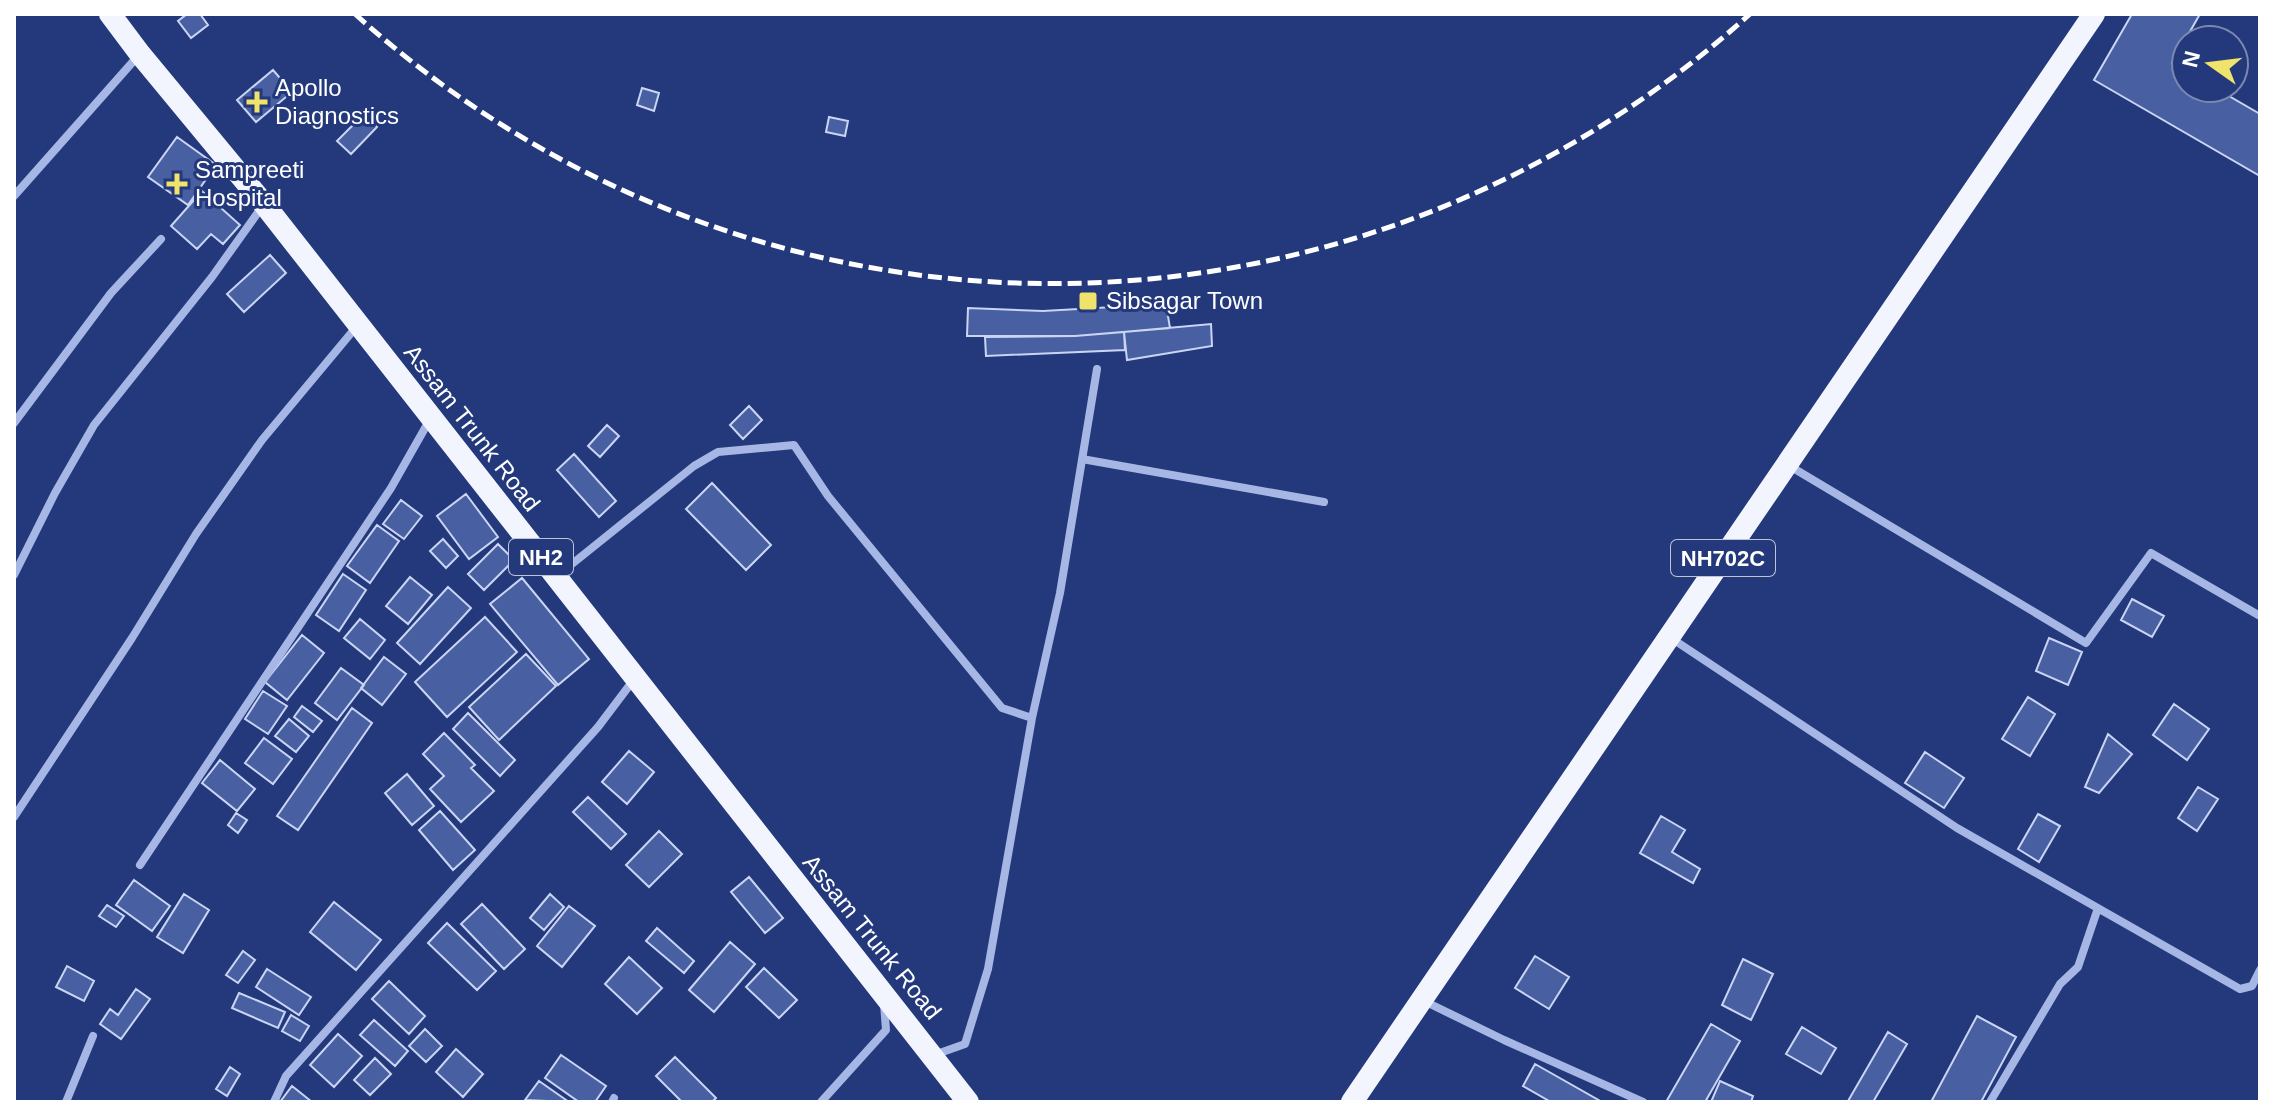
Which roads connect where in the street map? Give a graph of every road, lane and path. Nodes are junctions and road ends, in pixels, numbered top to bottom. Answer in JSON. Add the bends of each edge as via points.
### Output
{"nodes":[{"id":1,"x":110,"y":14,"type":"edge"},
{"id":2,"x":2094,"y":14,"type":"edge"},
{"id":3,"x":140,"y":54,"type":"junction"},
{"id":4,"x":14,"y":196,"type":"edge"},
{"id":5,"x":264,"y":204,"type":"junction"},
{"id":6,"x":161,"y":239,"type":"dead end"},
{"id":7,"x":358,"y":326,"type":"junction"},
{"id":8,"x":1097,"y":369,"type":"dead end"},
{"id":9,"x":432,"y":417,"type":"junction"},
{"id":10,"x":14,"y":423,"type":"edge"},
{"id":11,"x":1082,"y":459,"type":"junction"},
{"id":12,"x":1786,"y":464,"type":"junction"},
{"id":13,"x":1324,"y":502,"type":"dead end"},
{"id":14,"x":14,"y":575,"type":"edge"},
{"id":15,"x":556,"y":576,"type":"junction"},
{"id":16,"x":2260,"y":616,"type":"edge"},
{"id":17,"x":1670,"y":638,"type":"junction"},
{"id":18,"x":635,"y":678,"type":"junction"},
{"id":19,"x":1032,"y":718,"type":"junction"},
{"id":20,"x":14,"y":817,"type":"edge"},
{"id":21,"x":140,"y":865,"type":"dead end"},
{"id":22,"x":2098,"y":908,"type":"junction"},
{"id":23,"x":2260,"y":970,"type":"edge"},
{"id":24,"x":884,"y":995,"type":"junction"},
{"id":25,"x":1421,"y":999,"type":"junction"},
{"id":26,"x":93,"y":1036,"type":"dead end"},
{"id":27,"x":934,"y":1055,"type":"junction"},
{"id":28,"x":66,"y":1102,"type":"edge"},
{"id":29,"x":274,"y":1102,"type":"edge"},
{"id":30,"x":821,"y":1102,"type":"edge"},
{"id":31,"x":968,"y":1102,"type":"edge"},
{"id":32,"x":1352,"y":1102,"type":"edge"},
{"id":33,"x":1643,"y":1102,"type":"edge"},
{"id":34,"x":1990,"y":1102,"type":"edge"}],
"edges":[{"from":1,"to":3,"type":"highway","name":"Assam Trunk Road","number":"NH2"},
{"from":2,"to":12,"type":"highway","number":"NH702C"},
{"from":3,"to":4,"type":"street"},
{"from":3,"to":5,"type":"highway","name":"Assam Trunk Road","number":"NH2"},
{"from":5,"to":7,"type":"highway","name":"Assam Trunk Road","number":"NH2"},
{"from":5,"to":14,"type":"street","via":[[94,425]]},
{"from":6,"to":10,"type":"street","via":[[111,293]]},
{"from":7,"to":9,"type":"highway","name":"Assam Trunk Road","number":"NH2"},
{"from":7,"to":20,"type":"street","via":[[262,440],[204,522]]},
{"from":8,"to":11,"type":"street"},
{"from":9,"to":15,"type":"highway","name":"Assam Trunk Road","number":"NH2"},
{"from":9,"to":21,"type":"street","via":[[391,488]]},
{"from":11,"to":13,"type":"street"},
{"from":11,"to":19,"type":"street"},
{"from":12,"to":16,"type":"street","via":[[2086,643],[2151,553]]},
{"from":12,"to":17,"type":"highway","number":"NH702C"},
{"from":15,"to":18,"type":"highway","name":"Assam Trunk Road","number":"NH2"},
{"from":15,"to":19,"type":"street","via":[[718,452],[794,445],[828,496],[1002,708]]},
{"from":17,"to":22,"type":"street","via":[[1957,828]]},
{"from":17,"to":25,"type":"highway","number":"NH702C"},
{"from":18,"to":24,"type":"highway","name":"Assam Trunk Road","number":"NH2"},
{"from":18,"to":29,"type":"street","via":[[588,738],[286,1076]]},
{"from":19,"to":27,"type":"street","via":[[988,969],[965,1044]]},
{"from":22,"to":23,"type":"street","via":[[2240,989],[2252,986]]},
{"from":22,"to":34,"type":"street","via":[[2078,967],[2060,984]]},
{"from":24,"to":27,"type":"highway","name":"Assam Trunk Road","number":"NH2"},
{"from":24,"to":30,"type":"street","via":[[886,1030]]},
{"from":25,"to":32,"type":"highway","number":"NH702C"},
{"from":25,"to":33,"type":"street"},
{"from":26,"to":28,"type":"street"},
{"from":27,"to":31,"type":"highway","name":"Assam Trunk Road","number":"NH2"}]}
